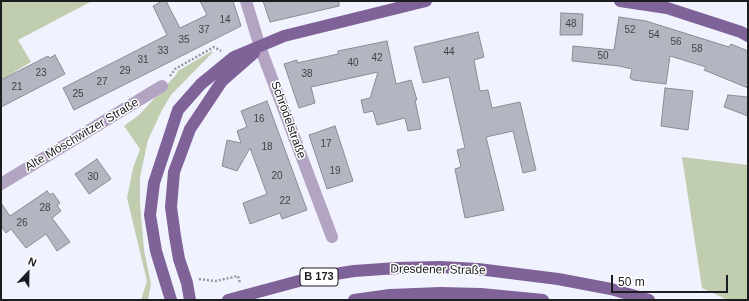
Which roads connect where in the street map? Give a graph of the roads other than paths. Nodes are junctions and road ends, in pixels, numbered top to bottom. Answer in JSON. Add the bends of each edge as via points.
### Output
{"nodes":[{"id":1,"x":246,"y":1,"type":"edge"},
{"id":2,"x":426,"y":1,"type":"edge"},
{"id":3,"x":620,"y":1,"type":"edge"},
{"id":4,"x":669,"y":4,"type":"edge"},
{"id":5,"x":748,"y":36,"type":"edge"},
{"id":6,"x":260,"y":47,"type":"junction"},
{"id":7,"x":162,"y":86,"type":"road end"},
{"id":8,"x":1,"y":184,"type":"edge"},
{"id":9,"x":332,"y":238,"type":"dead end"},
{"id":10,"x":171,"y":300,"type":"edge"},
{"id":11,"x":190,"y":300,"type":"edge"},
{"id":12,"x":228,"y":300,"type":"edge"},
{"id":13,"x":354,"y":300,"type":"edge"},
{"id":14,"x":543,"y":300,"type":"edge"},
{"id":15,"x":649,"y":300,"type":"edge"}],
"edges":[{"from":1,"to":6,"type":"street","name":"Schrödelstraße"},
{"from":2,"to":6,"type":"main road","via":[[284,36]]},
{"from":3,"to":4,"type":"main road"},
{"from":4,"to":5,"type":"main road"},
{"from":6,"to":9,"type":"street","name":"Schrödelstraße"},
{"from":6,"to":10,"type":"main road","via":[[234,57],[202,84],[178,110],[154,183],[150,215],[156,251]]},
{"from":6,"to":11,"type":"main road","via":[[222,81],[190,129],[174,172],[171,207],[174,236]]},
{"from":7,"to":8,"type":"street","name":"Alte Möschwitzer Straße"},
{"from":12,"to":15,"type":"main road","name":"Dresdener Straße","number":"B 173","via":[[310,278],[346,272],[440,267],[558,279],[611,289]]},
{"from":13,"to":14,"type":"main road","via":[[390,295],[440,293]]}]}
